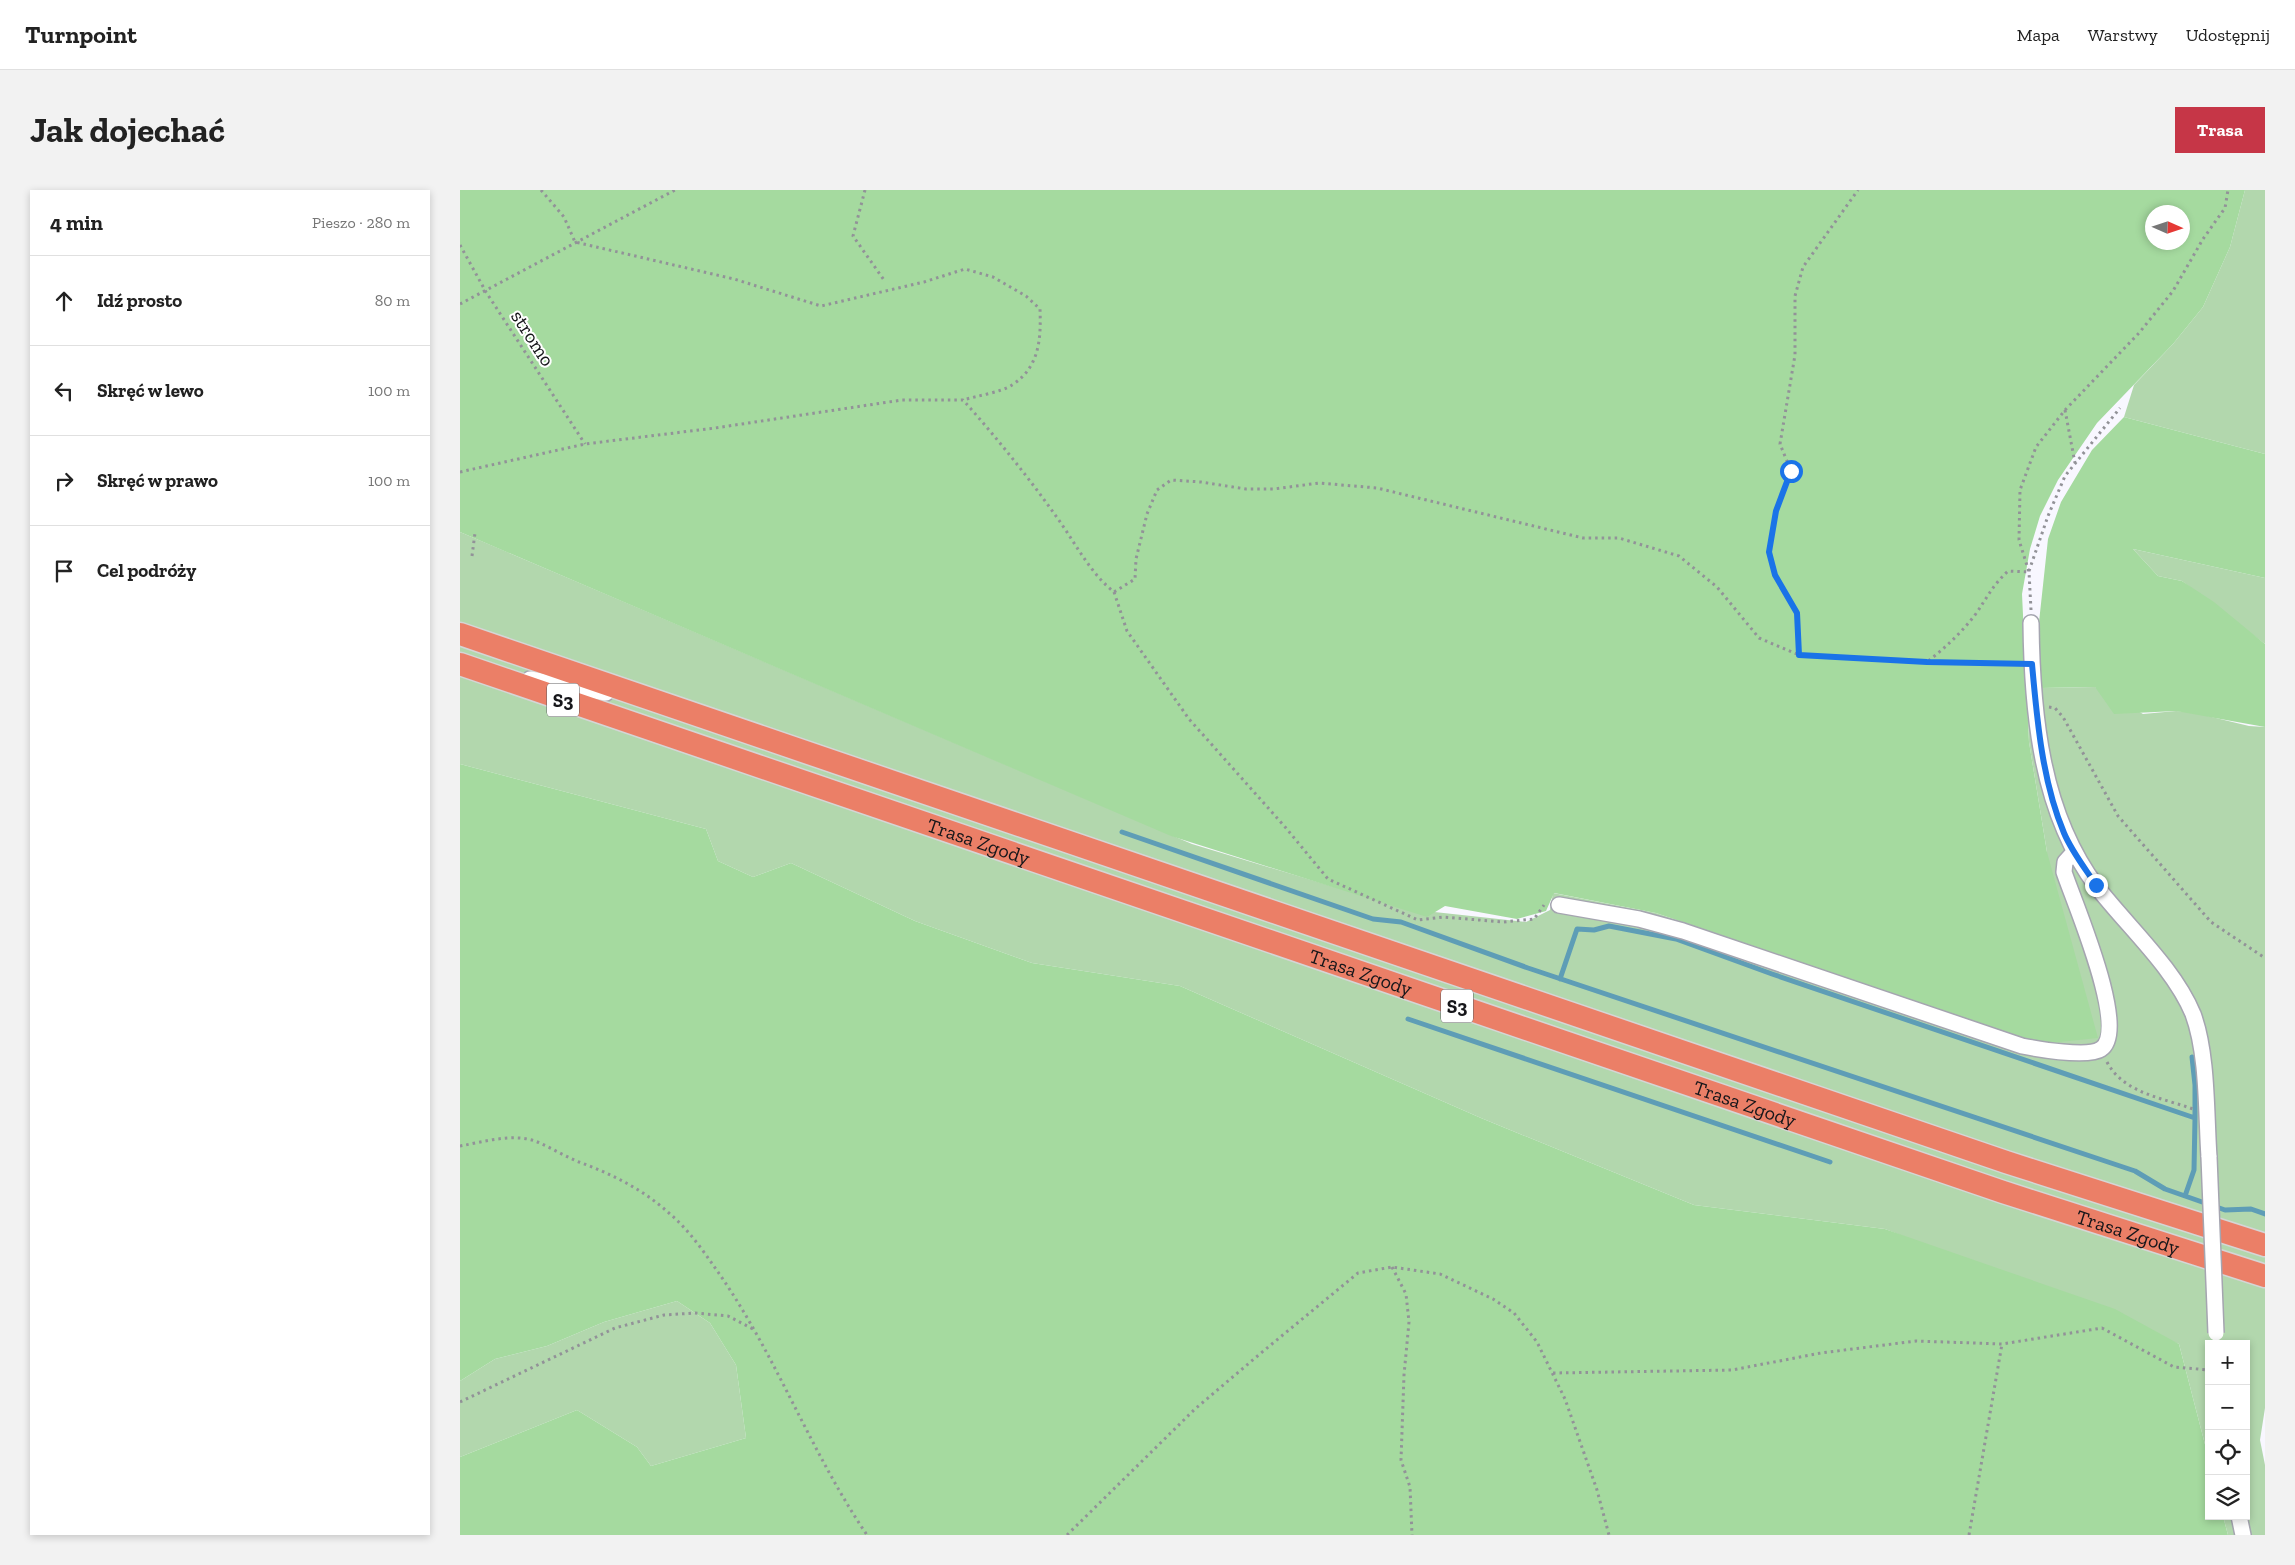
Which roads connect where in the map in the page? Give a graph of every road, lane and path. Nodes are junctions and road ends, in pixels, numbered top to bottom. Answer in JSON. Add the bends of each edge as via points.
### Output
{"nodes":[{"id":1,"x":541,"y":190,"type":"edge"},
{"id":2,"x":675,"y":190,"type":"edge"},
{"id":3,"x":865,"y":190,"type":"edge"},
{"id":4,"x":1858,"y":190,"type":"edge"},
{"id":5,"x":2228,"y":190,"type":"edge"},
{"id":6,"x":575,"y":242,"type":"junction"},
{"id":7,"x":460,"y":245,"type":"edge"},
{"id":8,"x":884,"y":280,"type":"dead end"},
{"id":9,"x":486,"y":292,"type":"junction"},
{"id":10,"x":460,"y":304,"type":"edge"},
{"id":11,"x":964,"y":400,"type":"junction"},
{"id":12,"x":2120,"y":408,"type":"dead end"},
{"id":13,"x":2065,"y":410,"type":"junction"},
{"id":14,"x":584,"y":444,"type":"junction"},
{"id":15,"x":2075,"y":463,"type":"junction"},
{"id":16,"x":460,"y":472,"type":"edge"},
{"id":17,"x":475,"y":533,"type":"dead end"},
{"id":18,"x":472,"y":556,"type":"dead end"},
{"id":19,"x":2029,"y":572,"type":"junction"},
{"id":20,"x":1114,"y":592,"type":"junction"},
{"id":21,"x":2031,"y":623,"type":"joint"},
{"id":22,"x":460,"y":634,"type":"edge"},
{"id":23,"x":487,"y":643,"type":"junction"},
{"id":24,"x":1799,"y":655,"type":"junction"},
{"id":25,"x":1927,"y":662,"type":"junction"},
{"id":26,"x":2032,"y":664,"type":"junction"},
{"id":27,"x":467,"y":667,"type":"edge"},
{"id":28,"x":567,"y":686,"type":"junction"},
{"id":29,"x":660,"y":702,"type":"junction"},
{"id":30,"x":2036,"y":706,"type":"junction"},
{"id":31,"x":651,"y":730,"type":"junction"},
{"id":32,"x":2074,"y":852,"type":"junction"},
{"id":33,"x":1559,"y":905,"type":"joint"},
{"id":34,"x":2265,"y":958,"type":"edge"},
{"id":35,"x":2100,"y":1050,"type":"junction"},
{"id":36,"x":2206,"y":1113,"type":"junction"},
{"id":37,"x":460,"y":1146,"type":"edge"},
{"id":38,"x":2265,"y":1245,"type":"edge"},
{"id":39,"x":1392,"y":1267,"type":"junction"},
{"id":40,"x":2265,"y":1276,"type":"edge"},
{"id":41,"x":753,"y":1329,"type":"junction"},
{"id":42,"x":2216,"y":1338,"type":"edge"},
{"id":43,"x":2002,"y":1344,"type":"junction"},
{"id":44,"x":2205,"y":1370,"type":"edge"},
{"id":45,"x":1553,"y":1373,"type":"junction"},
{"id":46,"x":460,"y":1402,"type":"edge"},
{"id":47,"x":2239,"y":1520,"type":"edge"},
{"id":48,"x":867,"y":1535,"type":"edge"},
{"id":49,"x":1067,"y":1535,"type":"edge"},
{"id":50,"x":1412,"y":1535,"type":"edge"},
{"id":51,"x":1609,"y":1535,"type":"edge"},
{"id":52,"x":1969,"y":1535,"type":"edge"},
{"id":53,"x":2243,"y":1535,"type":"edge"}],
"edges":[{"from":1,"to":6,"type":"path","via":[[564,217]]},
{"from":2,"to":6,"type":"path"},
{"from":3,"to":8,"type":"path","via":[[853,236]]},
{"from":4,"to":24,"type":"path","via":[[1803,267],[1795,296],[1795,355],[1780,444],[1791,471],[1776,511],[1769,552],[1775,575],[1797,613]]},
{"from":5,"to":13,"type":"path","via":[[2225,208],[2173,290],[2139,333]]},
{"from":6,"to":9,"type":"path"},
{"from":6,"to":11,"type":"path","via":[[734,279],[821,306],[965,269],[993,277],[1026,296],[1040,309],[1041,340],[1032,364],[1012,386]]},
{"from":7,"to":9,"type":"path","name":"stromo"},
{"from":9,"to":10,"type":"path"},
{"from":9,"to":14,"type":"path","name":"stromo"},
{"from":11,"to":14,"type":"path","via":[[902,400]]},
{"from":11,"to":20,"type":"path","via":[[1058,518],[1099,580]]},
{"from":12,"to":15,"type":"path"},
{"from":13,"to":15,"type":"path"},
{"from":13,"to":19,"type":"path","via":[[2036,447],[2020,490],[2019,540]]},
{"from":14,"to":16,"type":"path"},
{"from":15,"to":19,"type":"path","via":[[2058,492]]},
{"from":17,"to":18,"type":"path"},
{"from":19,"to":21,"type":"path"},
{"from":19,"to":25,"type":"path","via":[[2008,570],[1993,584],[1975,614],[1950,644]]},
{"from":20,"to":24,"type":"path","via":[[1136,578],[1136,559],[1147,514],[1157,490],[1171,480],[1246,489],[1319,484],[1377,488],[1583,538],[1619,538],[1679,556],[1717,586],[1759,638]]},
{"from":20,"to":33,"type":"path","via":[[1127,631],[1188,719],[1328,879],[1418,920],[1443,918],[1504,922],[1534,919],[1545,902]]},
{"from":21,"to":26,"type":"lane"},
{"from":22,"to":23,"type":"highway","name":"Trasa Zgody","number":"S3"},
{"from":23,"to":28,"type":"lane"},
{"from":23,"to":29,"type":"highway","name":"Trasa Zgody","number":"S3"},
{"from":24,"to":25,"type":"path"},
{"from":25,"to":26,"type":"path"},
{"from":26,"to":30,"type":"lane"},
{"from":27,"to":28,"type":"lane"},
{"from":27,"to":31,"type":"highway","name":"Trasa Zgody","number":"S3"},
{"from":28,"to":29,"type":"lane"},
{"from":28,"to":31,"type":"lane"},
{"from":29,"to":38,"type":"highway","name":"Trasa Zgody","number":"S3","via":[[1987,1156]]},
{"from":30,"to":32,"type":"lane","via":[[2054,806]]},
{"from":30,"to":34,"type":"path","via":[[2055,708],[2063,717],[2118,816],[2212,922]]},
{"from":31,"to":40,"type":"highway","name":"Trasa Zgody","number":"S3","via":[[2003,1192]]},
{"from":32,"to":35,"type":"lane","via":[[2066,862],[2064,872],[2103,983],[2109,1010],[2109,1035]]},
{"from":32,"to":36,"type":"lane","via":[[2185,999],[2199,1034]]},
{"from":33,"to":35,"type":"lane","via":[[1639,918],[1683,931],[2022,1046],[2071,1052]]},
{"from":35,"to":36,"type":"path","via":[[2113,1073],[2132,1088]]},
{"from":36,"to":42,"type":"lane","bridge":true},
{"from":37,"to":41,"type":"path","via":[[502,1138],[533,1140],[645,1194],[671,1215],[701,1248]]},
{"from":39,"to":45,"type":"path","via":[[1440,1274],[1507,1308],[1537,1342]]},
{"from":39,"to":49,"type":"path","via":[[1358,1273],[1260,1353],[1195,1409]]},
{"from":39,"to":50,"type":"path","via":[[1406,1294],[1410,1322],[1404,1375],[1401,1460],[1410,1487]]},
{"from":41,"to":46,"type":"path","via":[[728,1316],[664,1315],[615,1328]]},
{"from":41,"to":48,"type":"path","via":[[838,1492]]},
{"from":43,"to":44,"type":"path","via":[[2102,1328],[2174,1367]]},
{"from":43,"to":45,"type":"path","via":[[1916,1341],[1821,1353],[1732,1370]]},
{"from":43,"to":52,"type":"path"},
{"from":45,"to":51,"type":"path","via":[[1586,1458]]},
{"from":47,"to":53,"type":"lane"}]}
